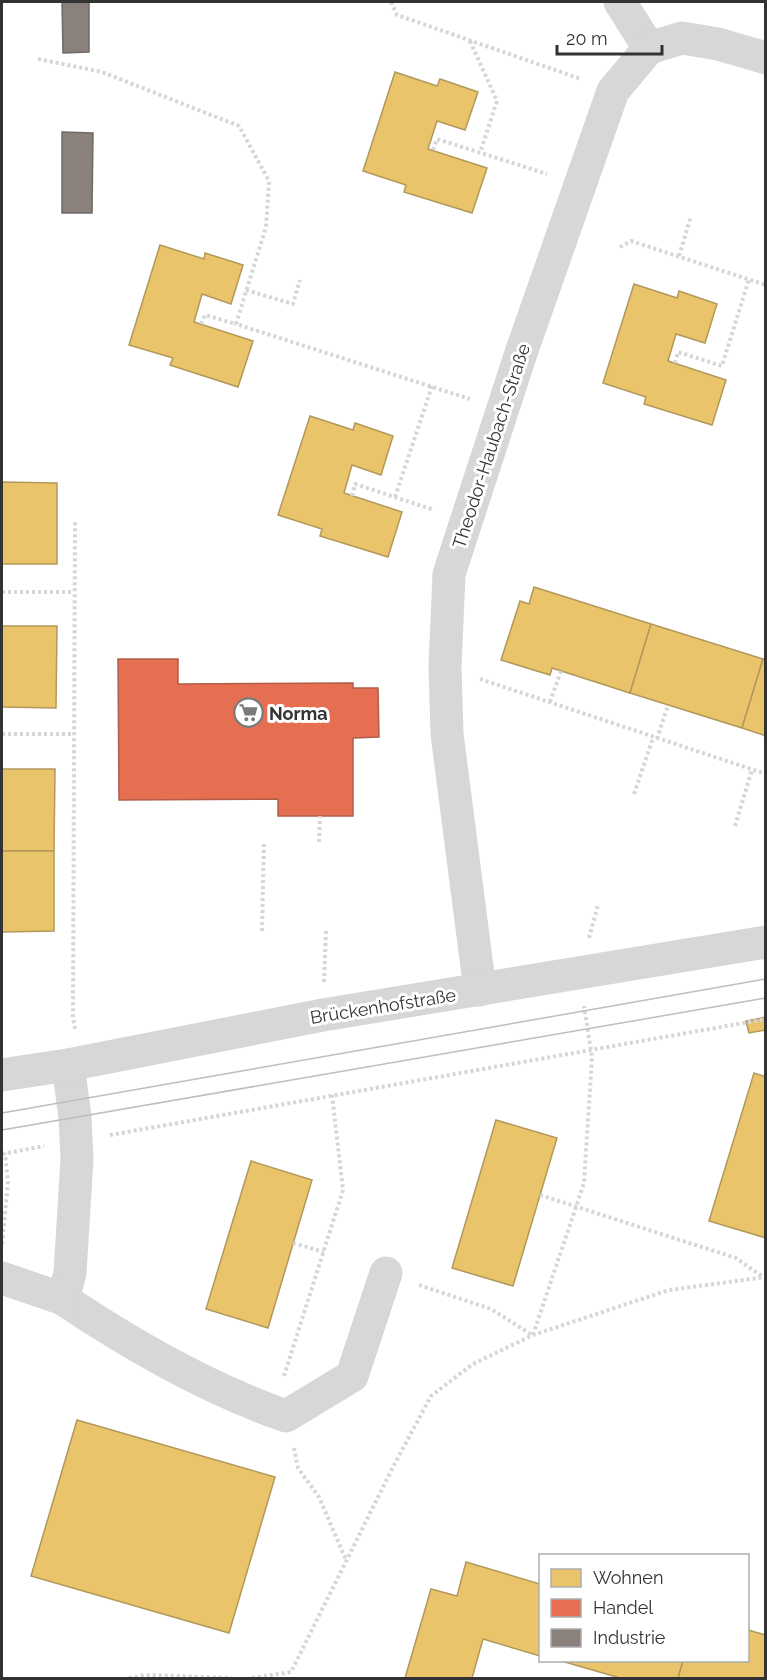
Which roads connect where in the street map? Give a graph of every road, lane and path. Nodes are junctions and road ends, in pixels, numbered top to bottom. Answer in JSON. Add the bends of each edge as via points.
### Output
{"nodes":[{"id":1,"x":391,"y":2,"type":"edge"},
{"id":2,"x":620,"y":2,"type":"edge"},
{"id":3,"x":470,"y":41,"type":"junction"},
{"id":4,"x":649,"y":48,"type":"junction"},
{"id":5,"x":765,"y":58,"type":"edge"},
{"id":6,"x":38,"y":59,"type":"dead end"},
{"id":7,"x":613,"y":91,"type":"junction"},
{"id":8,"x":433,"y":150,"type":"dead end"},
{"id":9,"x":480,"y":153,"type":"junction"},
{"id":10,"x":579,"y":184,"type":"junction"},
{"id":11,"x":691,"y":216,"type":"dead end"},
{"id":12,"x":620,"y":247,"type":"dead end"},
{"id":13,"x":679,"y":256,"type":"junction"},
{"id":14,"x":749,"y":279,"type":"junction"},
{"id":15,"x":300,"y":280,"type":"dead end"},
{"id":16,"x":765,"y":285,"type":"edge"},
{"id":17,"x":246,"y":290,"type":"junction"},
{"id":18,"x":201,"y":324,"type":"dead end"},
{"id":19,"x":236,"y":324,"type":"junction"},
{"id":20,"x":675,"y":363,"type":"dead end"},
{"id":21,"x":432,"y":386,"type":"junction"},
{"id":22,"x":502,"y":410,"type":"junction"},
{"id":23,"x":351,"y":495,"type":"dead end"},
{"id":24,"x":395,"y":497,"type":"junction"},
{"id":25,"x":75,"y":520,"type":"dead end"},
{"id":26,"x":466,"y":520,"type":"junction"},
{"id":27,"x":2,"y":592,"type":"edge"},
{"id":28,"x":74,"y":592,"type":"junction"},
{"id":29,"x":445,"y":667,"type":"junction"},
{"id":30,"x":561,"y":671,"type":"dead end"},
{"id":31,"x":550,"y":702,"type":"junction"},
{"id":32,"x":668,"y":705,"type":"dead end"},
{"id":33,"x":2,"y":734,"type":"edge"},
{"id":34,"x":74,"y":734,"type":"junction"},
{"id":35,"x":655,"y":738,"type":"junction"},
{"id":36,"x":752,"y":770,"type":"junction"},
{"id":37,"x":765,"y":774,"type":"edge"},
{"id":38,"x":634,"y":794,"type":"dead end"},
{"id":39,"x":320,"y":816,"type":"dead end"},
{"id":40,"x":735,"y":826,"type":"dead end"},
{"id":41,"x":264,"y":842,"type":"dead end"},
{"id":42,"x":319,"y":842,"type":"dead end"},
{"id":43,"x":262,"y":931,"type":"dead end"},
{"id":44,"x":326,"y":932,"type":"dead end"},
{"id":45,"x":765,"y":942,"type":"edge"},
{"id":46,"x":480,"y":990,"type":"junction"},
{"id":47,"x":323,"y":1015,"type":"junction"},
{"id":48,"x":765,"y":1019,"type":"edge"},
{"id":49,"x":592,"y":1049,"type":"junction"},
{"id":50,"x":74,"y":1064,"type":"junction"},
{"id":51,"x":2,"y":1076,"type":"edge"},
{"id":52,"x":332,"y":1095,"type":"junction"},
{"id":53,"x":77,"y":1140,"type":"junction"},
{"id":54,"x":3,"y":1153,"type":"edge"},
{"id":55,"x":540,"y":1195,"type":"dead end"},
{"id":56,"x":576,"y":1207,"type":"junction"},
{"id":57,"x":293,"y":1242,"type":"dead end"},
{"id":58,"x":2,"y":1244,"type":"edge"},
{"id":59,"x":324,"y":1252,"type":"junction"},
{"id":60,"x":386,"y":1273,"type":"joint"},
{"id":61,"x":764,"y":1277,"type":"edge"},
{"id":62,"x":2,"y":1278,"type":"edge"},
{"id":63,"x":63,"y":1299,"type":"junction"},
{"id":64,"x":533,"y":1335,"type":"junction"},
{"id":65,"x":279,"y":1413,"type":"junction"},
{"id":66,"x":346,"y":1560,"type":"junction"},
{"id":67,"x":129,"y":1678,"type":"edge"},
{"id":68,"x":232,"y":1678,"type":"edge"},
{"id":69,"x":252,"y":1678,"type":"edge"}],
"edges":[{"from":1,"to":3,"type":"path","via":[[398,15]]},
{"from":2,"to":4,"type":"street"},
{"from":3,"to":7,"type":"path"},
{"from":3,"to":9,"type":"path","via":[[496,101]]},
{"from":4,"to":5,"type":"street","via":[[682,38]]},
{"from":4,"to":7,"type":"street","name":"Theodor-Haubach-Straße"},
{"from":6,"to":17,"type":"path","via":[[102,72],[239,126],[269,181],[266,227]]},
{"from":7,"to":10,"type":"street","name":"Theodor-Haubach-Straße"},
{"from":8,"to":9,"type":"path","via":[[437,139]]},
{"from":9,"to":10,"type":"path"},
{"from":10,"to":22,"type":"street","name":"Theodor-Haubach-Straße"},
{"from":11,"to":13,"type":"path"},
{"from":12,"to":13,"type":"path","via":[[631,240]]},
{"from":13,"to":14,"type":"path"},
{"from":14,"to":16,"type":"path"},
{"from":14,"to":20,"type":"path","via":[[722,366],[678,352]]},
{"from":15,"to":17,"type":"path","via":[[293,304]]},
{"from":17,"to":19,"type":"path"},
{"from":18,"to":19,"type":"path","via":[[205,315]]},
{"from":19,"to":21,"type":"path"},
{"from":21,"to":22,"type":"path"},
{"from":21,"to":24,"type":"path"},
{"from":22,"to":26,"type":"street","name":"Theodor-Haubach-Straße"},
{"from":23,"to":24,"type":"path","via":[[355,484]]},
{"from":24,"to":26,"type":"path"},
{"from":25,"to":28,"type":"path"},
{"from":26,"to":29,"type":"street","name":"Theodor-Haubach-Straße","via":[[449,574]]},
{"from":27,"to":28,"type":"path"},
{"from":28,"to":34,"type":"path"},
{"from":29,"to":31,"type":"path"},
{"from":29,"to":46,"type":"street","name":"Theodor-Haubach-Straße","via":[[447,734]]},
{"from":30,"to":31,"type":"path"},
{"from":31,"to":35,"type":"path"},
{"from":32,"to":35,"type":"path"},
{"from":33,"to":34,"type":"path"},
{"from":34,"to":50,"type":"path"},
{"from":35,"to":36,"type":"path"},
{"from":35,"to":38,"type":"path"},
{"from":36,"to":37,"type":"path"},
{"from":36,"to":40,"type":"path"},
{"from":39,"to":42,"type":"path"},
{"from":41,"to":43,"type":"path"},
{"from":44,"to":47,"type":"path"},
{"from":45,"to":46,"type":"street","name":"Brückenhofstraße"},
{"from":46,"to":47,"type":"street","name":"Brückenhofstraße"},
{"from":47,"to":50,"type":"street","name":"Brückenhofstraße"},
{"from":48,"to":49,"type":"path"},
{"from":49,"to":52,"type":"path"},
{"from":49,"to":56,"type":"path","via":[[584,1183]]},
{"from":50,"to":51,"type":"street","name":"Brückenhofstraße"},
{"from":50,"to":53,"type":"street"},
{"from":52,"to":53,"type":"path"},
{"from":52,"to":59,"type":"path","via":[[343,1190]]},
{"from":53,"to":54,"type":"path"},
{"from":53,"to":63,"type":"street","via":[[70,1273]]},
{"from":54,"to":58,"type":"path","via":[[8,1183]]},
{"from":55,"to":56,"type":"path"},
{"from":56,"to":61,"type":"path","via":[[736,1258]]},
{"from":56,"to":64,"type":"path"},
{"from":57,"to":59,"type":"path"},
{"from":59,"to":65,"type":"path"},
{"from":60,"to":64,"type":"path","via":[[491,1309]]},
{"from":60,"to":65,"type":"street","via":[[352,1376]]},
{"from":61,"to":64,"type":"path","via":[[669,1290]]},
{"from":62,"to":63,"type":"street"},
{"from":63,"to":65,"type":"street","via":[[191,1377]]},
{"from":64,"to":66,"type":"path","via":[[473,1364],[431,1396]]},
{"from":65,"to":66,"type":"path","via":[[298,1468],[319,1497]]},
{"from":66,"to":69,"type":"path","via":[[291,1672]]},
{"from":67,"to":68,"type":"path"}]}
